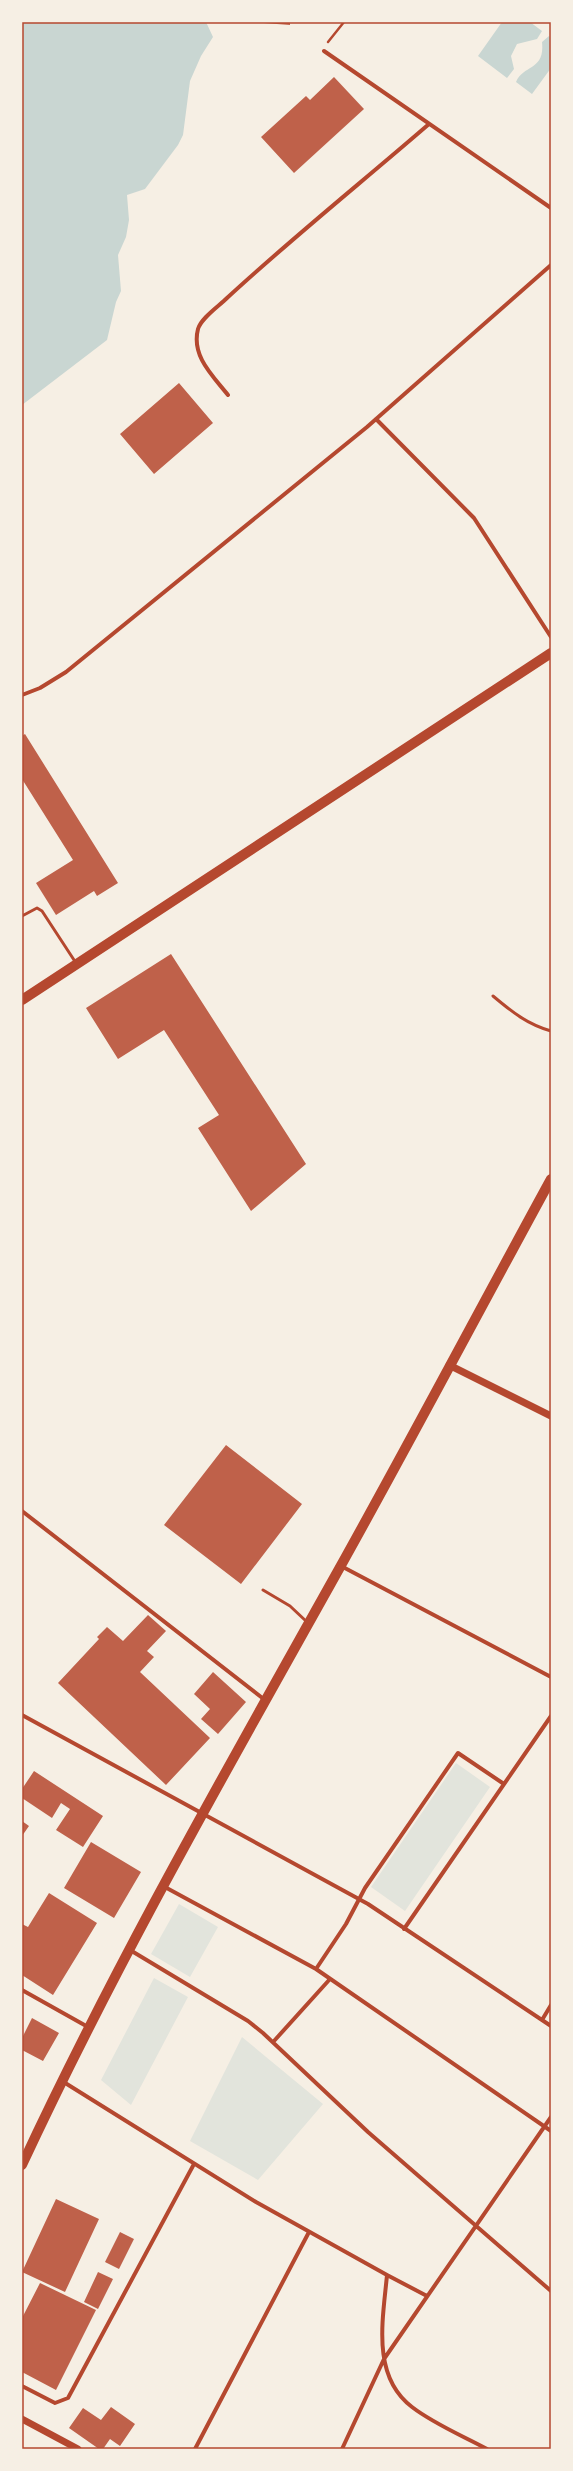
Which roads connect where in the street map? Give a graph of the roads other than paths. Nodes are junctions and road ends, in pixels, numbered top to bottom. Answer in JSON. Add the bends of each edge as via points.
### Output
{"nodes":[{"id":1,"x":324,"y":51,"type":"road end"},
{"id":2,"x":430,"y":124,"type":"junction"},
{"id":3,"x":551,"y":208,"type":"edge"},
{"id":4,"x":551,"y":265,"type":"edge"},
{"id":5,"x":228,"y":395,"type":"dead end"},
{"id":6,"x":376,"y":419,"type":"junction"},
{"id":7,"x":551,"y":637,"type":"edge"},
{"id":8,"x":551,"y":653,"type":"edge"},
{"id":9,"x":22,"y":695,"type":"edge"},
{"id":10,"x":22,"y":916,"type":"edge"},
{"id":11,"x":77,"y":964,"type":"junction"},
{"id":12,"x":493,"y":996,"type":"dead end"},
{"id":13,"x":22,"y":1000,"type":"edge"},
{"id":14,"x":551,"y":1031,"type":"edge"},
{"id":15,"x":551,"y":1179,"type":"edge"},
{"id":16,"x":450,"y":1365,"type":"junction"},
{"id":17,"x":551,"y":1416,"type":"edge"},
{"id":18,"x":22,"y":1511,"type":"edge"},
{"id":19,"x":341,"y":1566,"type":"junction"},
{"id":20,"x":263,"y":1590,"type":"dead end"},
{"id":21,"x":308,"y":1623,"type":"junction"},
{"id":22,"x":551,"y":1677,"type":"edge"},
{"id":23,"x":266,"y":1700,"type":"junction"},
{"id":24,"x":22,"y":1715,"type":"edge"},
{"id":25,"x":551,"y":1716,"type":"edge"},
{"id":26,"x":504,"y":1784,"type":"junction"},
{"id":27,"x":202,"y":1815,"type":"junction"},
{"id":28,"x":163,"y":1886,"type":"junction"},
{"id":29,"x":359,"y":1899,"type":"junction"},
{"id":30,"x":404,"y":1928,"type":"junction"},
{"id":31,"x":130,"y":1950,"type":"junction"},
{"id":32,"x":316,"y":1969,"type":"junction"},
{"id":33,"x":330,"y":1979,"type":"junction"},
{"id":34,"x":22,"y":1990,"type":"edge"},
{"id":35,"x":551,"y":2005,"type":"edge"},
{"id":36,"x":542,"y":2020,"type":"junction"},
{"id":37,"x":551,"y":2026,"type":"edge"},
{"id":38,"x":88,"y":2027,"type":"junction"},
{"id":39,"x":274,"y":2041,"type":"junction"},
{"id":40,"x":61,"y":2081,"type":"junction"},
{"id":41,"x":551,"y":2117,"type":"edge"},
{"id":42,"x":544,"y":2127,"type":"junction"},
{"id":43,"x":551,"y":2131,"type":"edge"},
{"id":44,"x":194,"y":2164,"type":"junction"},
{"id":45,"x":22,"y":2165,"type":"edge"},
{"id":46,"x":476,"y":2226,"type":"junction"},
{"id":47,"x":309,"y":2232,"type":"junction"},
{"id":48,"x":387,"y":2275,"type":"junction"},
{"id":49,"x":551,"y":2291,"type":"edge"},
{"id":50,"x":427,"y":2296,"type":"junction"},
{"id":51,"x":384,"y":2359,"type":"junction"},
{"id":52,"x":22,"y":2386,"type":"edge"},
{"id":53,"x":22,"y":2419,"type":"edge"},
{"id":54,"x":78,"y":2449,"type":"edge"},
{"id":55,"x":195,"y":2449,"type":"edge"},
{"id":56,"x":342,"y":2449,"type":"edge"},
{"id":57,"x":487,"y":2449,"type":"edge"}],
"edges":[{"from":1,"to":2,"type":"street"},
{"from":2,"to":3,"type":"street"},
{"from":2,"to":5,"type":"street","via":[[203,321],[198,328],[198,350],[203,363]]},
{"from":4,"to":6,"type":"street"},
{"from":6,"to":7,"type":"street","via":[[474,518]]},
{"from":6,"to":9,"type":"street","via":[[66,672],[40,688]]},
{"from":8,"to":11,"type":"main road"},
{"from":10,"to":11,"type":"lane","via":[[37,908],[42,911]]},
{"from":11,"to":13,"type":"main road"},
{"from":12,"to":14,"type":"lane","via":[[516,1016]]},
{"from":15,"to":16,"type":"main road"},
{"from":16,"to":17,"type":"street"},
{"from":16,"to":19,"type":"main road"},
{"from":18,"to":23,"type":"street"},
{"from":19,"to":21,"type":"main road"},
{"from":19,"to":22,"type":"street"},
{"from":20,"to":21,"type":"lane","via":[[290,1606]]},
{"from":21,"to":23,"type":"main road"},
{"from":23,"to":27,"type":"main road"},
{"from":24,"to":27,"type":"street"},
{"from":25,"to":26,"type":"street"},
{"from":26,"to":29,"type":"street","via":[[458,1753]]},
{"from":26,"to":30,"type":"street"},
{"from":27,"to":28,"type":"main road"},
{"from":27,"to":29,"type":"street"},
{"from":28,"to":31,"type":"main road"},
{"from":28,"to":32,"type":"street"},
{"from":29,"to":30,"type":"street"},
{"from":29,"to":32,"type":"street","via":[[346,1924]]},
{"from":30,"to":36,"type":"street"},
{"from":31,"to":38,"type":"main road"},
{"from":31,"to":39,"type":"street","via":[[248,2021]]},
{"from":32,"to":33,"type":"street"},
{"from":33,"to":39,"type":"street"},
{"from":33,"to":42,"type":"street"},
{"from":34,"to":38,"type":"street"},
{"from":35,"to":36,"type":"street"},
{"from":36,"to":37,"type":"street"},
{"from":38,"to":40,"type":"main road"},
{"from":39,"to":46,"type":"street","via":[[353,2118]]},
{"from":40,"to":44,"type":"street"},
{"from":40,"to":45,"type":"main road"},
{"from":41,"to":42,"type":"street"},
{"from":42,"to":43,"type":"street"},
{"from":42,"to":46,"type":"street"},
{"from":44,"to":47,"type":"street"},
{"from":44,"to":52,"type":"street","via":[[68,2398],[55,2403]]},
{"from":46,"to":49,"type":"street"},
{"from":46,"to":50,"type":"street"},
{"from":47,"to":48,"type":"street"},
{"from":47,"to":55,"type":"street"},
{"from":48,"to":50,"type":"street"},
{"from":48,"to":51,"type":"street","via":[[383,2325]]},
{"from":50,"to":51,"type":"street"},
{"from":51,"to":56,"type":"street"},
{"from":51,"to":57,"type":"street","via":[[394,2388],[413,2408]]},
{"from":53,"to":54,"type":"street"}]}
